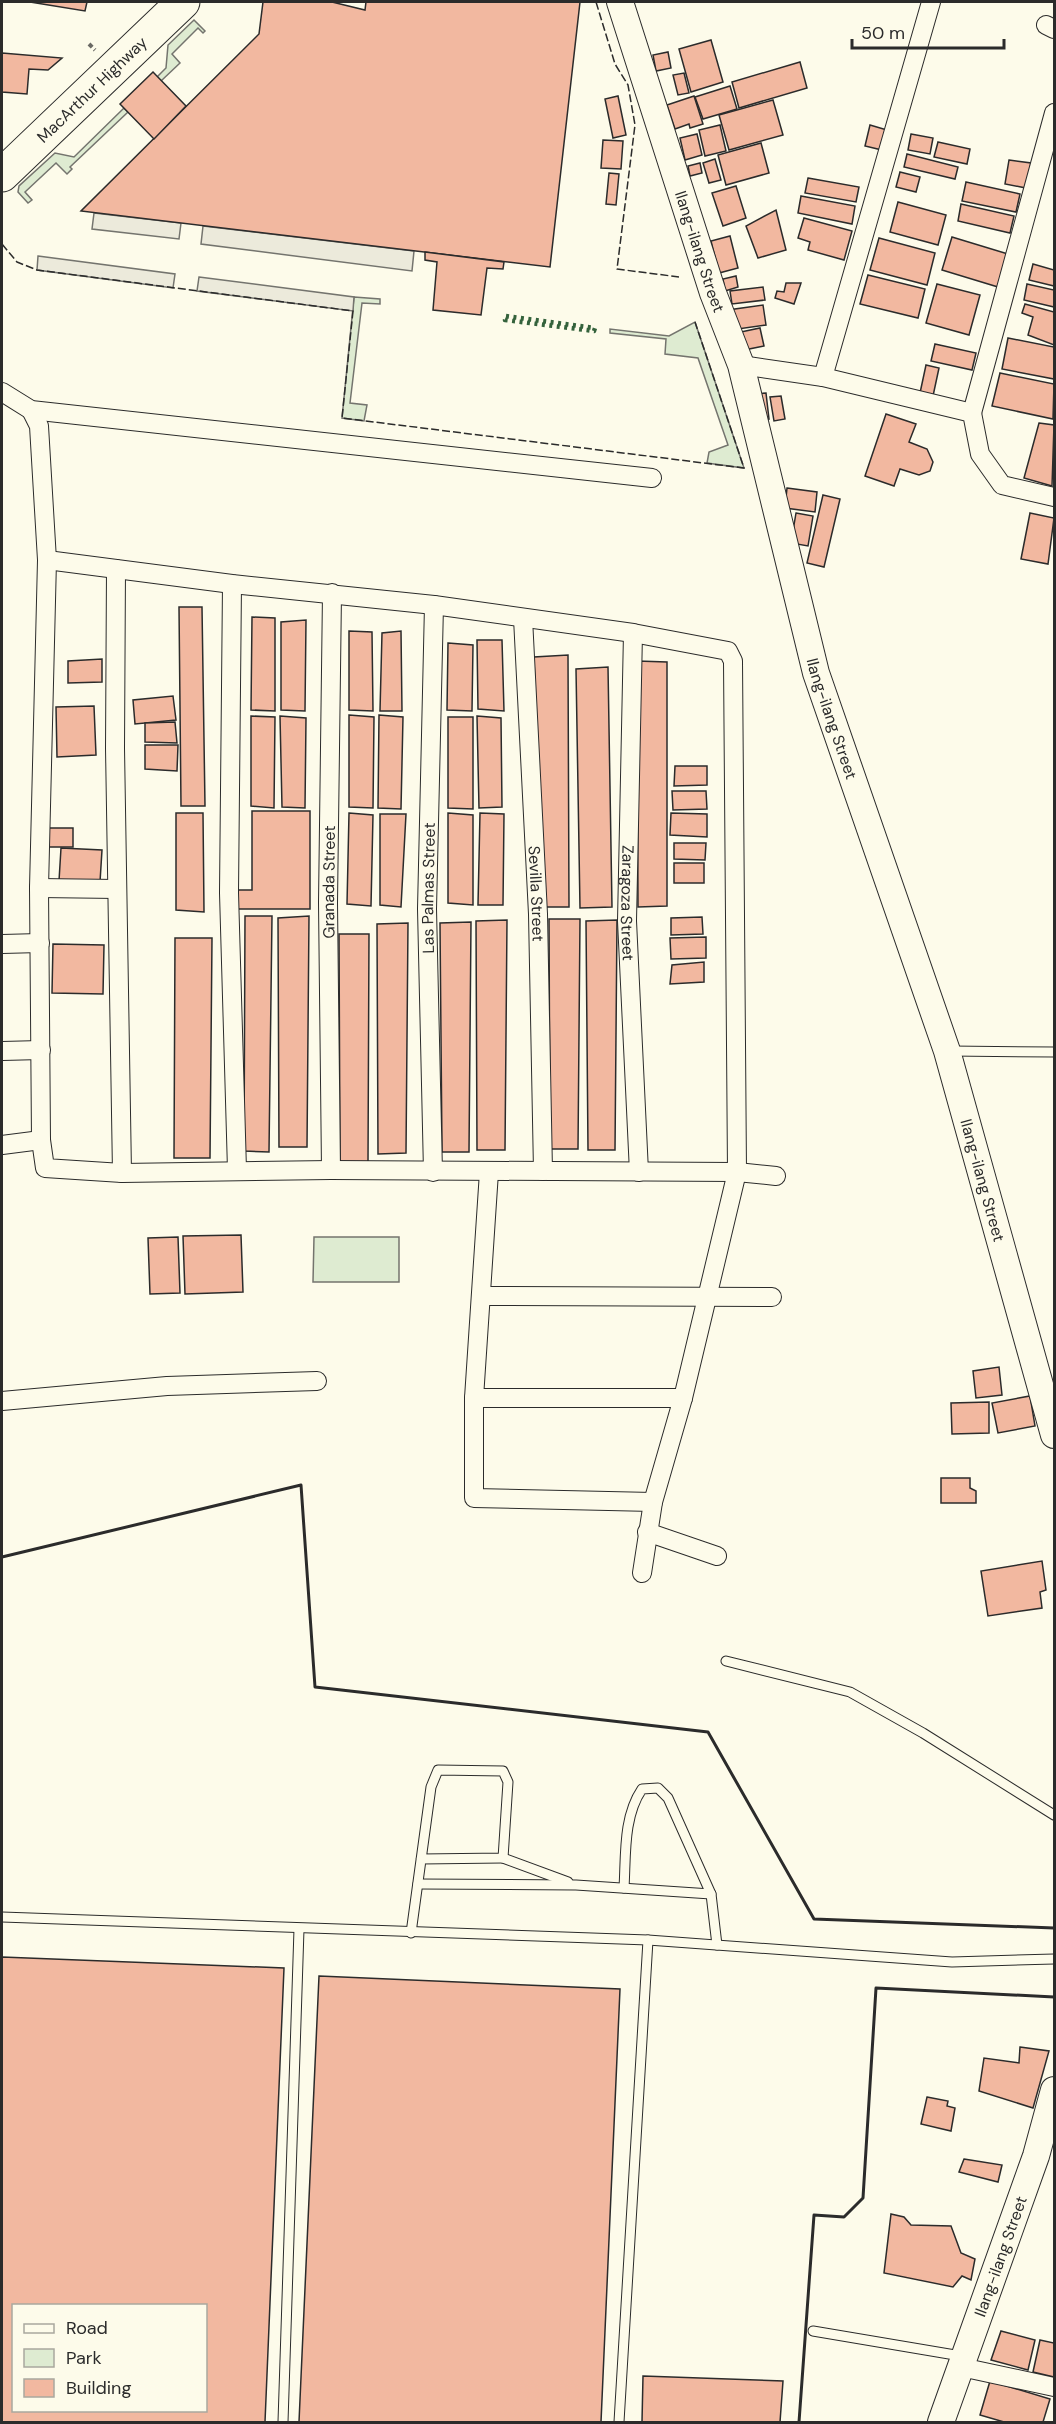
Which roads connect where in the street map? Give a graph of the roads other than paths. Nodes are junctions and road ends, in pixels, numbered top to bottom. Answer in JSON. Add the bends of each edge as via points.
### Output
{"nodes":[{"id":1,"x":155,"y":2,"type":"edge"},
{"id":2,"x":183,"y":2,"type":"edge"},
{"id":3,"x":620,"y":2,"type":"edge"},
{"id":4,"x":931,"y":2,"type":"edge"},
{"id":5,"x":1054,"y":112,"type":"edge"},
{"id":6,"x":2,"y":148,"type":"edge"},
{"id":7,"x":2,"y":175,"type":"edge"},
{"id":8,"x":741,"y":365,"type":"junction"},
{"id":9,"x":823,"y":377,"type":"junction"},
{"id":10,"x":2,"y":392,"type":"edge"},
{"id":11,"x":31,"y":410,"type":"junction"},
{"id":12,"x":972,"y":413,"type":"junction"},
{"id":13,"x":652,"y":478,"type":"dead end"},
{"id":14,"x":1054,"y":497,"type":"edge"},
{"id":15,"x":47,"y":560,"type":"junction"},
{"id":16,"x":116,"y":569,"type":"junction"},
{"id":17,"x":232,"y":584,"type":"junction"},
{"id":18,"x":332,"y":594,"type":"junction"},
{"id":19,"x":434,"y":605,"type":"junction"},
{"id":20,"x":523,"y":618,"type":"junction"},
{"id":21,"x":633,"y":633,"type":"junction"},
{"id":22,"x":39,"y":888,"type":"junction"},
{"id":23,"x":117,"y":889,"type":"junction"},
{"id":24,"x":40,"y":942,"type":"junction"},
{"id":25,"x":2,"y":944,"type":"edge"},
{"id":26,"x":41,"y":1050,"type":"junction"},
{"id":27,"x":2,"y":1051,"type":"edge"},
{"id":28,"x":947,"y":1051,"type":"junction"},
{"id":29,"x":1054,"y":1052,"type":"edge"},
{"id":30,"x":41,"y":1140,"type":"junction"},
{"id":31,"x":2,"y":1145,"type":"edge"},
{"id":32,"x":237,"y":1170,"type":"junction"},
{"id":33,"x":331,"y":1170,"type":"junction"},
{"id":34,"x":543,"y":1171,"type":"junction"},
{"id":35,"x":433,"y":1172,"type":"junction"},
{"id":36,"x":489,"y":1172,"type":"junction"},
{"id":37,"x":639,"y":1172,"type":"junction"},
{"id":38,"x":737,"y":1172,"type":"junction"},
{"id":39,"x":122,"y":1173,"type":"junction"},
{"id":40,"x":776,"y":1176,"type":"dead end"},
{"id":41,"x":481,"y":1296,"type":"junction"},
{"id":42,"x":707,"y":1297,"type":"junction"},
{"id":43,"x":772,"y":1297,"type":"dead end"},
{"id":44,"x":317,"y":1381,"type":"dead end"},
{"id":45,"x":474,"y":1398,"type":"junction"},
{"id":46,"x":683,"y":1398,"type":"junction"},
{"id":47,"x":2,"y":1401,"type":"edge"},
{"id":48,"x":1054,"y":1435,"type":"edge"},
{"id":49,"x":653,"y":1502,"type":"junction"},
{"id":50,"x":647,"y":1532,"type":"junction"},
{"id":51,"x":717,"y":1556,"type":"dead end"},
{"id":52,"x":642,"y":1574,"type":"dead end"},
{"id":53,"x":726,"y":1661,"type":"dead end"},
{"id":54,"x":1054,"y":1815,"type":"edge"},
{"id":55,"x":421,"y":1858,"type":"junction"},
{"id":56,"x":503,"y":1858,"type":"junction"},
{"id":57,"x":418,"y":1884,"type":"junction"},
{"id":58,"x":576,"y":1885,"type":"junction"},
{"id":59,"x":624,"y":1888,"type":"junction"},
{"id":60,"x":711,"y":1894,"type":"junction"},
{"id":61,"x":2,"y":1917,"type":"edge"},
{"id":62,"x":299,"y":1929,"type":"junction"},
{"id":63,"x":411,"y":1932,"type":"junction"},
{"id":64,"x":648,"y":1940,"type":"junction"},
{"id":65,"x":717,"y":1945,"type":"junction"},
{"id":66,"x":1054,"y":1959,"type":"edge"},
{"id":67,"x":1054,"y":2090,"type":"edge"},
{"id":68,"x":813,"y":2331,"type":"dead end"},
{"id":69,"x":963,"y":2362,"type":"junction"},
{"id":70,"x":1054,"y":2387,"type":"edge"},
{"id":71,"x":283,"y":2422,"type":"edge"},
{"id":72,"x":619,"y":2422,"type":"edge"},
{"id":73,"x":941,"y":2422,"type":"edge"}],
"edges":[{"from":1,"to":6,"type":"highway","name":"MacArthur Highway"},
{"from":2,"to":7,"type":"highway","name":"MacArthur Highway"},
{"from":3,"to":8,"type":"street","name":"Ilang-ilang Street","via":[[713,293]]},
{"from":4,"to":9,"type":"street"},
{"from":5,"to":12,"type":"street"},
{"from":8,"to":9,"type":"street"},
{"from":8,"to":28,"type":"street","name":"Ilang-ilang Street","via":[[816,673]]},
{"from":9,"to":12,"type":"street"},
{"from":10,"to":11,"type":"street"},
{"from":11,"to":13,"type":"street"},
{"from":11,"to":15,"type":"street","via":[[39,426]]},
{"from":12,"to":14,"type":"street","via":[[980,454],[1002,485]]},
{"from":15,"to":16,"type":"street"},
{"from":15,"to":22,"type":"street"},
{"from":16,"to":17,"type":"street"},
{"from":16,"to":23,"type":"street"},
{"from":17,"to":18,"type":"street"},
{"from":17,"to":32,"type":"street","via":[[229,892]]},
{"from":18,"to":19,"type":"street"},
{"from":18,"to":33,"type":"street","name":"Granada Street","via":[[328,903]]},
{"from":19,"to":20,"type":"street"},
{"from":19,"to":35,"type":"street","name":"Las Palmas Street","via":[[427,909]]},
{"from":20,"to":21,"type":"street"},
{"from":20,"to":34,"type":"street","name":"Sevilla Street","via":[[537,914]]},
{"from":21,"to":37,"type":"street","name":"Zaragoza Street","via":[[627,921]]},
{"from":21,"to":38,"type":"street","via":[[718,647],[728,651],[733,661]]},
{"from":22,"to":23,"type":"street"},
{"from":22,"to":24,"type":"street"},
{"from":23,"to":39,"type":"street"},
{"from":24,"to":25,"type":"street"},
{"from":24,"to":26,"type":"street"},
{"from":26,"to":27,"type":"street"},
{"from":26,"to":30,"type":"street"},
{"from":28,"to":29,"type":"lane"},
{"from":28,"to":48,"type":"street","name":"Ilang-ilang Street"},
{"from":30,"to":31,"type":"street"},
{"from":30,"to":39,"type":"street","via":[[45,1168]]},
{"from":32,"to":33,"type":"street"},
{"from":32,"to":39,"type":"street"},
{"from":33,"to":35,"type":"street"},
{"from":34,"to":36,"type":"street"},
{"from":34,"to":37,"type":"street"},
{"from":35,"to":36,"type":"street"},
{"from":36,"to":41,"type":"street"},
{"from":37,"to":38,"type":"street"},
{"from":38,"to":40,"type":"street"},
{"from":38,"to":42,"type":"street"},
{"from":41,"to":42,"type":"street"},
{"from":41,"to":45,"type":"street"},
{"from":42,"to":43,"type":"street"},
{"from":42,"to":46,"type":"street"},
{"from":44,"to":47,"type":"street","via":[[167,1386]]},
{"from":45,"to":46,"type":"street"},
{"from":45,"to":49,"type":"street","via":[[474,1498]]},
{"from":46,"to":49,"type":"street"},
{"from":49,"to":50,"type":"street"},
{"from":50,"to":51,"type":"street"},
{"from":50,"to":52,"type":"street"},
{"from":53,"to":54,"type":"lane","via":[[850,1692],[923,1732]]},
{"from":55,"to":56,"type":"lane"},
{"from":55,"to":56,"type":"lane","via":[[431,1787],[438,1770],[503,1771],[508,1782]]},
{"from":55,"to":57,"type":"lane"},
{"from":56,"to":58,"type":"lane"},
{"from":57,"to":58,"type":"lane"},
{"from":57,"to":63,"type":"lane"},
{"from":58,"to":59,"type":"lane"},
{"from":59,"to":60,"type":"lane"},
{"from":59,"to":60,"type":"lane","via":[[634,1802],[642,1789],[658,1788],[668,1798]]},
{"from":60,"to":65,"type":"lane"},
{"from":61,"to":62,"type":"lane"},
{"from":62,"to":63,"type":"lane"},
{"from":62,"to":71,"type":"lane"},
{"from":63,"to":64,"type":"lane"},
{"from":64,"to":65,"type":"lane"},
{"from":64,"to":72,"type":"lane"},
{"from":65,"to":66,"type":"lane","via":[[952,1962]]},
{"from":67,"to":69,"type":"street","name":"Ilang-ilang Street","via":[[1036,2156]]},
{"from":68,"to":69,"type":"lane"},
{"from":69,"to":70,"type":"street"},
{"from":69,"to":73,"type":"street","name":"Ilang-ilang Street"}]}
